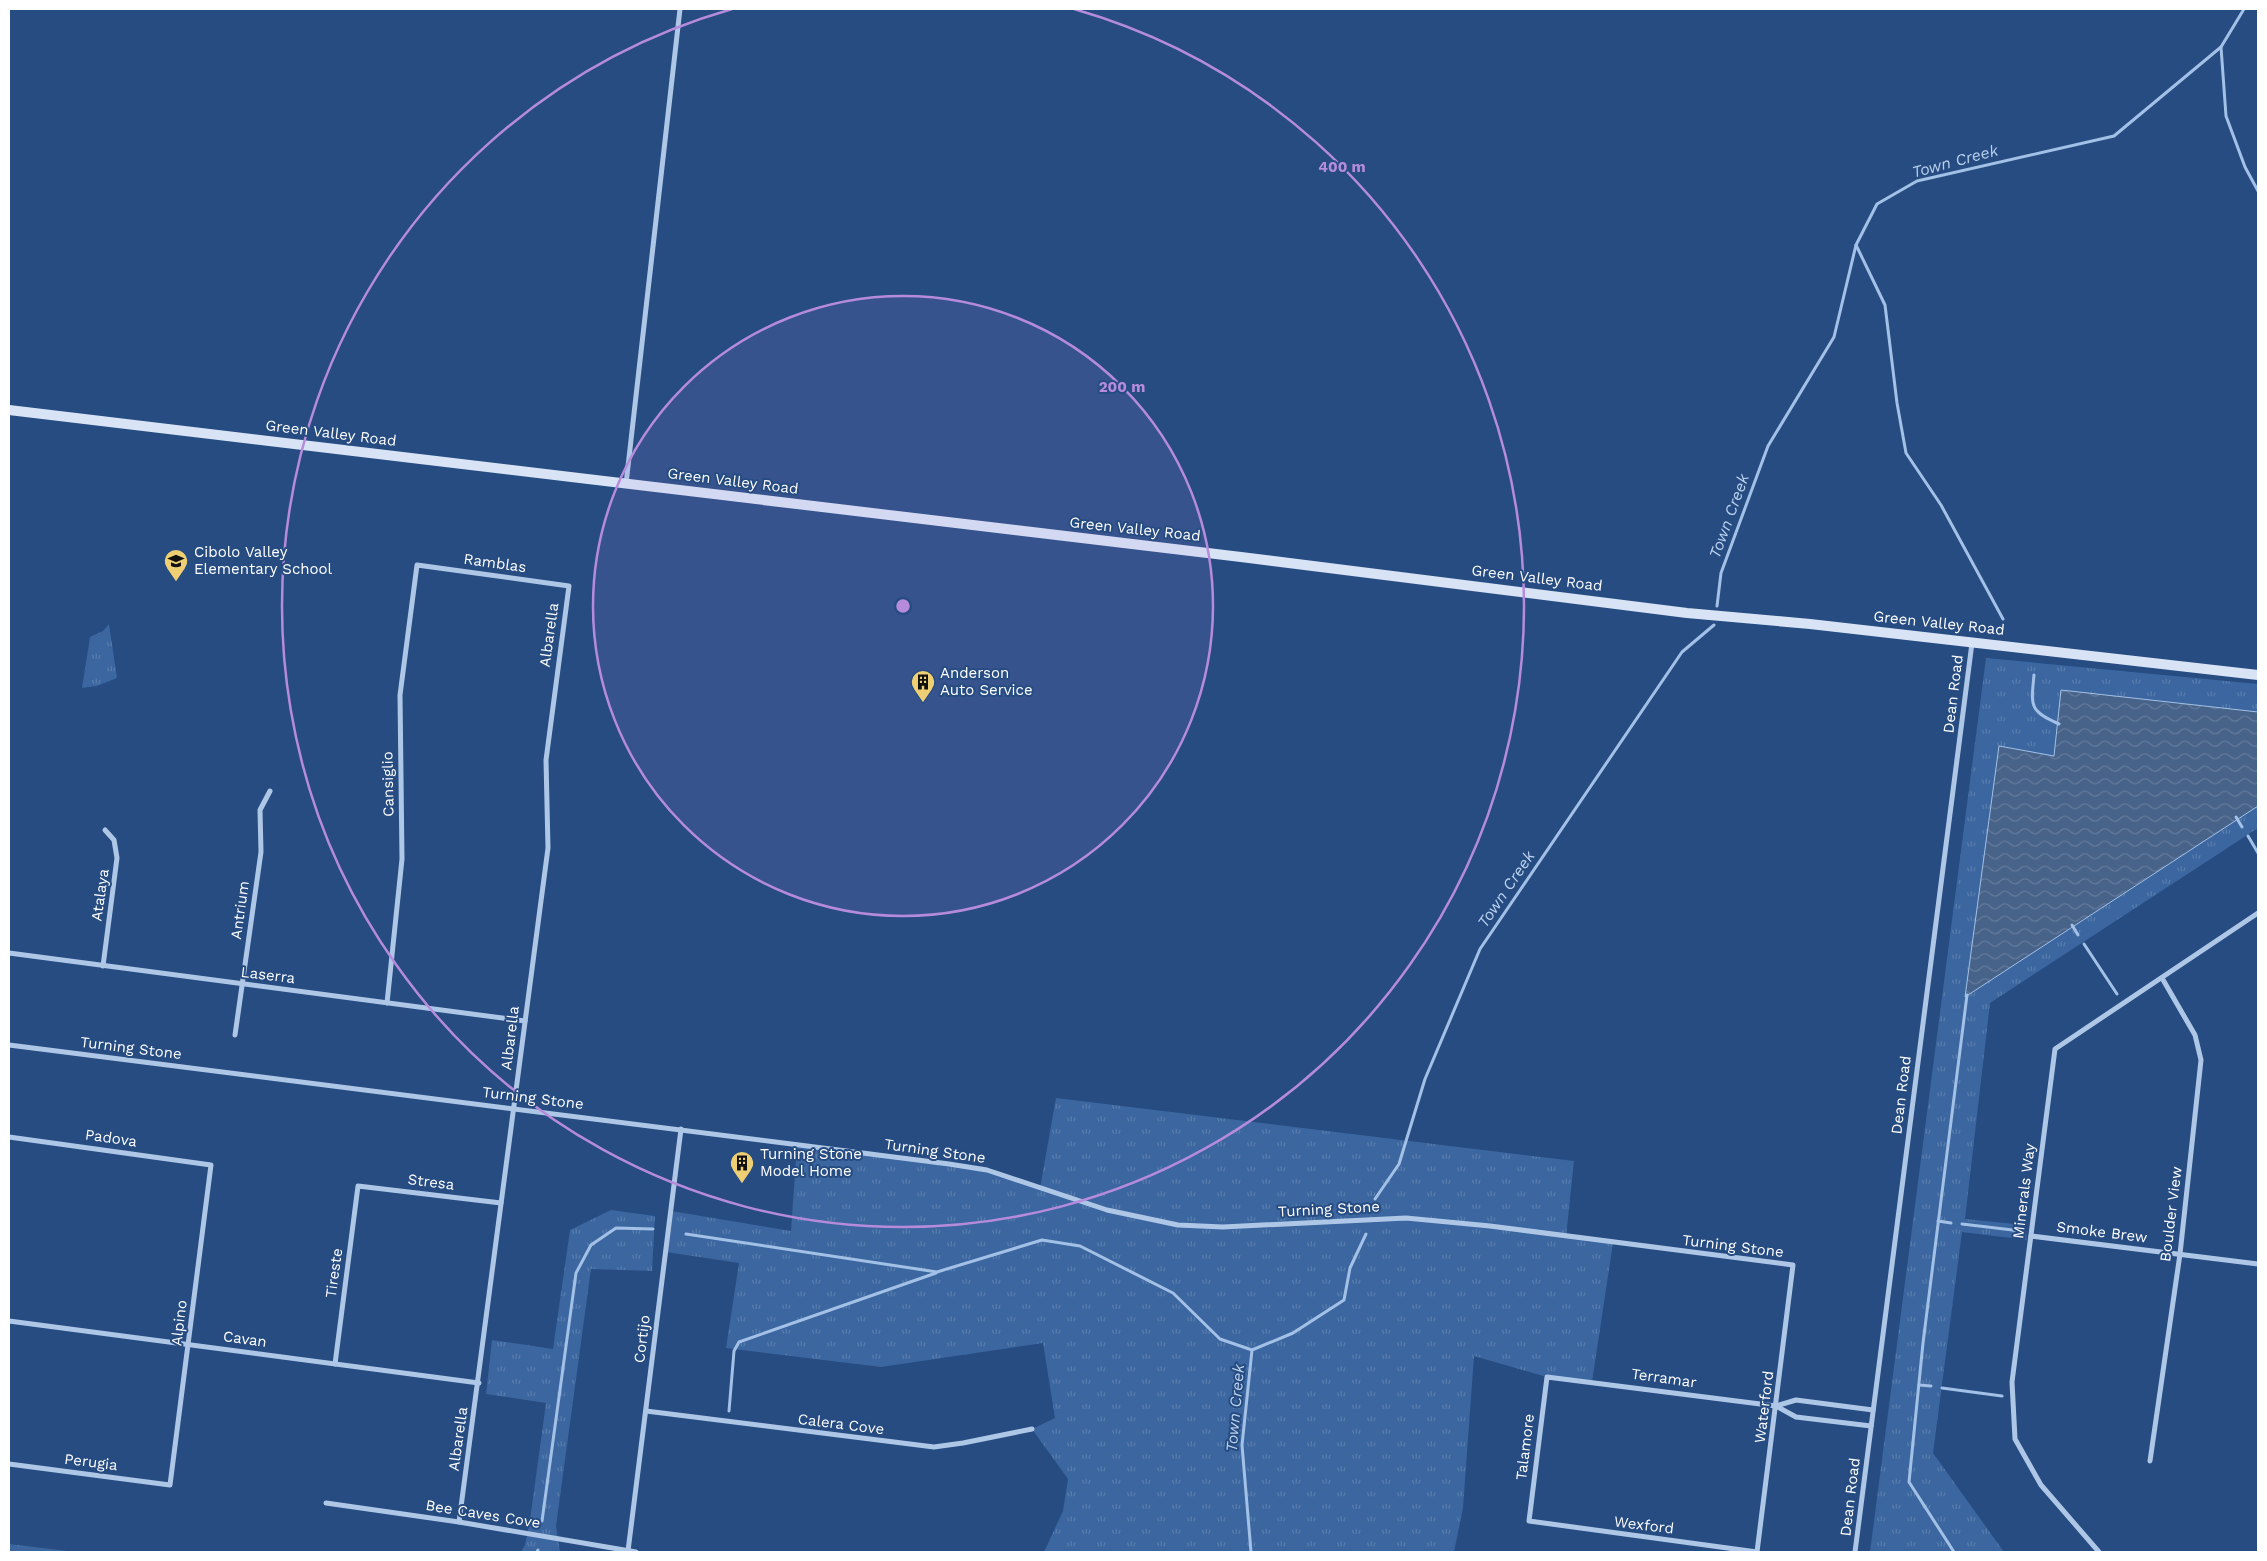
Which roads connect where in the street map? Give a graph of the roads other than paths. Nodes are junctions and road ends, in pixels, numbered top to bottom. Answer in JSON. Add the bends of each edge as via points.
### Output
{"nodes":[{"id":1,"x":680,"y":9,"type":"edge"},
{"id":2,"x":9,"y":410,"type":"edge"},
{"id":3,"x":626,"y":484,"type":"junction"},
{"id":4,"x":417,"y":565,"type":"joint"},
{"id":5,"x":568,"y":586,"type":"joint"},
{"id":6,"x":1972,"y":642,"type":"junction"},
{"id":7,"x":2258,"y":675,"type":"edge"},
{"id":8,"x":270,"y":791,"type":"dead end"},
{"id":9,"x":105,"y":830,"type":"dead end"},
{"id":10,"x":2258,"y":913,"type":"edge"},
{"id":11,"x":9,"y":953,"type":"edge"},
{"id":12,"x":103,"y":966,"type":"junction"},
{"id":13,"x":2162,"y":978,"type":"junction"},
{"id":14,"x":242,"y":984,"type":"junction"},
{"id":15,"x":387,"y":1003,"type":"junction"},
{"id":16,"x":525,"y":1021,"type":"junction"},
{"id":17,"x":235,"y":1035,"type":"dead end"},
{"id":18,"x":9,"y":1045,"type":"edge"},
{"id":19,"x":514,"y":1108,"type":"junction"},
{"id":20,"x":681,"y":1130,"type":"junction"},
{"id":21,"x":9,"y":1137,"type":"edge"},
{"id":22,"x":211,"y":1164,"type":"joint"},
{"id":23,"x":358,"y":1186,"type":"joint"},
{"id":24,"x":502,"y":1203,"type":"junction"},
{"id":25,"x":2031,"y":1236,"type":"junction"},
{"id":26,"x":2180,"y":1254,"type":"junction"},
{"id":27,"x":2258,"y":1264,"type":"edge"},
{"id":28,"x":1793,"y":1265,"type":"joint"},
{"id":29,"x":9,"y":1321,"type":"edge"},
{"id":30,"x":190,"y":1345,"type":"junction"},
{"id":31,"x":335,"y":1364,"type":"junction"},
{"id":32,"x":1547,"y":1376,"type":"joint"},
{"id":33,"x":478,"y":1383,"type":"junction"},
{"id":34,"x":1776,"y":1406,"type":"junction"},
{"id":35,"x":1873,"y":1410,"type":"junction"},
{"id":36,"x":646,"y":1411,"type":"junction"},
{"id":37,"x":1871,"y":1426,"type":"junction"},
{"id":38,"x":1032,"y":1429,"type":"dead end"},
{"id":39,"x":2150,"y":1461,"type":"dead end"},
{"id":40,"x":9,"y":1464,"type":"edge"},
{"id":41,"x":170,"y":1485,"type":"joint"},
{"id":42,"x":326,"y":1503,"type":"dead end"},
{"id":43,"x":1529,"y":1521,"type":"joint"},
{"id":44,"x":459,"y":1522,"type":"junction"},
{"id":45,"x":628,"y":1551,"type":"edge"},
{"id":46,"x":636,"y":1552,"type":"edge"},
{"id":47,"x":1757,"y":1552,"type":"edge"},
{"id":48,"x":1855,"y":1552,"type":"edge"},
{"id":49,"x":2099,"y":1552,"type":"edge"}],
"edges":[{"from":1,"to":3,"type":"street"},
{"from":2,"to":3,"type":"street","name":"Green Valley Road"},
{"from":3,"to":6,"type":"street","name":"Green Valley Road","via":[[1687,613]]},
{"from":4,"to":5,"type":"street","name":"Ramblas"},
{"from":4,"to":15,"type":"street","name":"Cansiglio","via":[[400,695],[402,859]]},
{"from":5,"to":16,"type":"street","name":"Albarella","via":[[546,760],[548,848]]},
{"from":6,"to":7,"type":"street","name":"Green Valley Road"},
{"from":6,"to":35,"type":"street","name":"Dean Road"},
{"from":8,"to":14,"type":"street","name":"Antrium","via":[[260,810],[261,852]]},
{"from":9,"to":12,"type":"street","name":"Atalaya","via":[[114,840],[117,858]]},
{"from":10,"to":13,"type":"street","name":"Minerals Way"},
{"from":11,"to":12,"type":"street","name":"Laserra"},
{"from":12,"to":14,"type":"street","name":"Laserra"},
{"from":13,"to":25,"type":"street","name":"Minerals Way","via":[[2055,1049]]},
{"from":13,"to":26,"type":"street","name":"Boulder View","via":[[2195,1035],[2201,1060]]},
{"from":14,"to":15,"type":"street","name":"Laserra"},
{"from":14,"to":17,"type":"street","name":"Antrium"},
{"from":15,"to":16,"type":"street","name":"Laserra"},
{"from":16,"to":19,"type":"street","name":"Albarella"},
{"from":18,"to":19,"type":"street","name":"Turning Stone"},
{"from":19,"to":20,"type":"street","name":"Turning Stone"},
{"from":19,"to":24,"type":"street","name":"Albarella"},
{"from":20,"to":28,"type":"street","name":"Turning Stone","via":[[987,1170],[1107,1210],[1178,1225],[1223,1227],[1406,1218]]},
{"from":20,"to":36,"type":"street","name":"Cortijo"},
{"from":21,"to":22,"type":"street","name":"Padova"},
{"from":22,"to":30,"type":"street","name":"Alpino"},
{"from":23,"to":24,"type":"street","name":"Stresa"},
{"from":23,"to":31,"type":"street","name":"Tireste"},
{"from":24,"to":33,"type":"street","name":"Albarella"},
{"from":25,"to":26,"type":"street","name":"Smoke Brew"},
{"from":25,"to":49,"type":"street","name":"Minerals Way","via":[[2012,1382],[2015,1440],[2041,1485]]},
{"from":26,"to":27,"type":"street","name":"Smoke Brew"},
{"from":26,"to":39,"type":"street","name":"Boulder View"},
{"from":28,"to":34,"type":"street","name":"Waterford"},
{"from":29,"to":30,"type":"street","name":"Cavan"},
{"from":30,"to":31,"type":"street","name":"Cavan"},
{"from":30,"to":41,"type":"street","name":"Alpino"},
{"from":31,"to":33,"type":"street","name":"Cavan"},
{"from":32,"to":34,"type":"street","name":"Terramar"},
{"from":32,"to":43,"type":"street","name":"Talamore"},
{"from":33,"to":44,"type":"street","name":"Albarella"},
{"from":34,"to":35,"type":"street","name":"Terramar","via":[[1796,1400]]},
{"from":34,"to":37,"type":"street","name":"Terramar","via":[[1796,1417]]},
{"from":34,"to":47,"type":"street","name":"Waterford"},
{"from":35,"to":37,"type":"street","name":"Dean Road"},
{"from":36,"to":38,"type":"street","name":"Calera Cove","via":[[934,1447]]},
{"from":36,"to":45,"type":"street","name":"Cortijo"},
{"from":37,"to":48,"type":"street","name":"Dean Road"},
{"from":40,"to":41,"type":"street","name":"Perugia"},
{"from":42,"to":44,"type":"street","name":"Bee Caves Cove"},
{"from":43,"to":47,"type":"street","name":"Wexford"},
{"from":44,"to":45,"type":"street","name":"Bee Caves Cove"},
{"from":45,"to":46,"type":"street","name":"Bee Caves Cove"}]}
